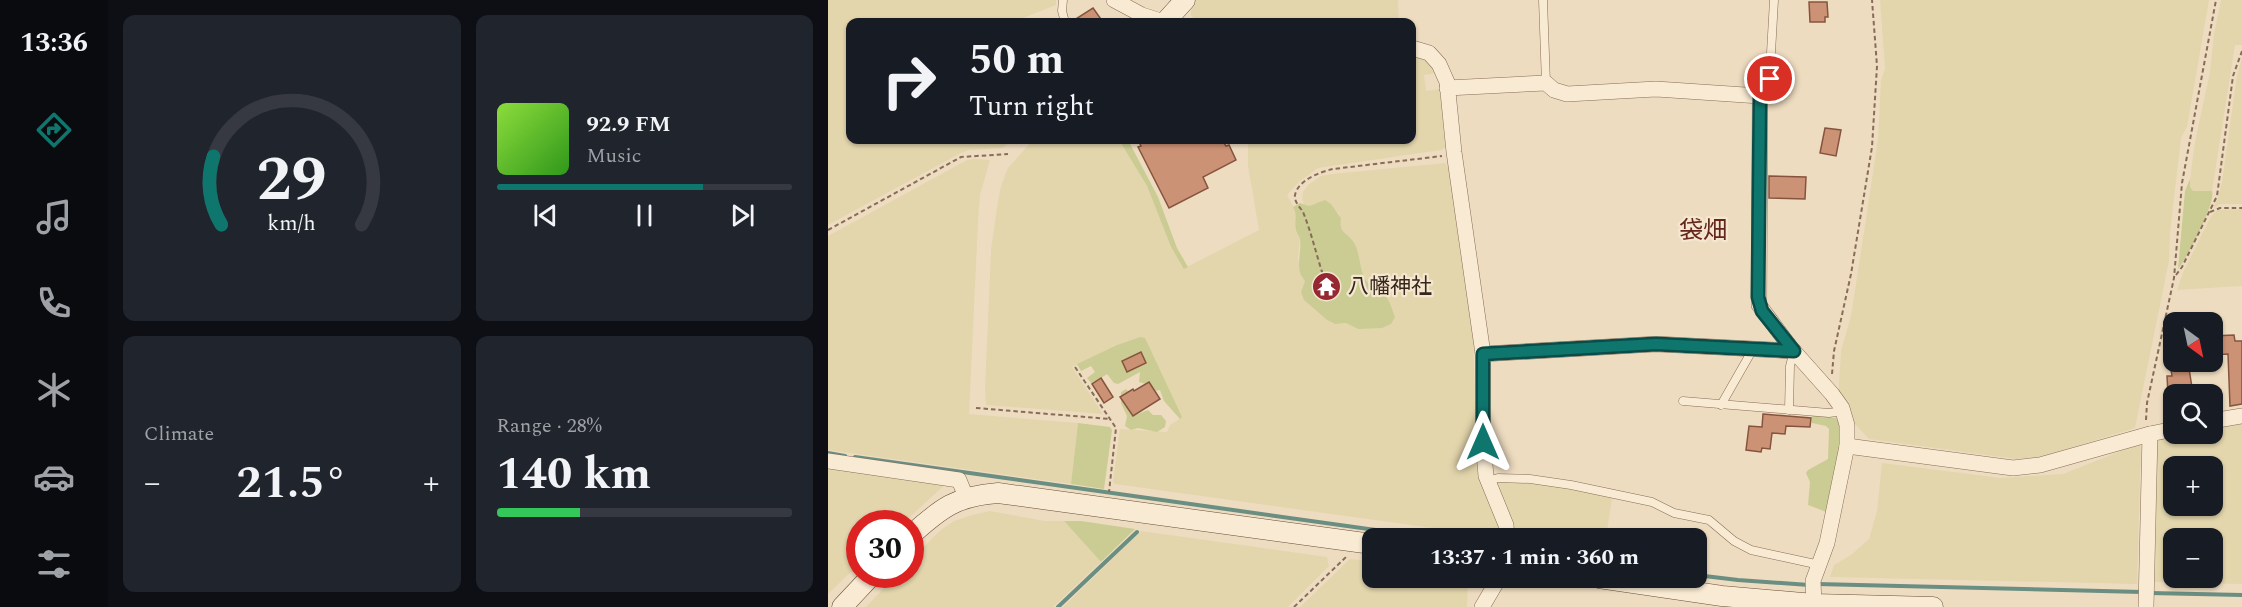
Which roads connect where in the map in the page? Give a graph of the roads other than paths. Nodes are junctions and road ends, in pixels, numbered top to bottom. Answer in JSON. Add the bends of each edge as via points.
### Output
{"nodes":[{"id":1,"x":1063,"y":0,"type":"edge"},
{"id":2,"x":1114,"y":0,"type":"edge"},
{"id":3,"x":1185,"y":0,"type":"edge"},
{"id":4,"x":1543,"y":0,"type":"edge"},
{"id":5,"x":1774,"y":0,"type":"edge"},
{"id":6,"x":1064,"y":18,"type":"edge"},
{"id":7,"x":1151,"y":18,"type":"edge"},
{"id":8,"x":1168,"y":18,"type":"edge"},
{"id":9,"x":1416,"y":49,"type":"edge"},
{"id":10,"x":1546,"y":83,"type":"junction"},
{"id":11,"x":1447,"y":88,"type":"junction"},
{"id":12,"x":1760,"y":96,"type":"junction"},
{"id":13,"x":1754,"y":349,"type":"junction"},
{"id":14,"x":1794,"y":351,"type":"junction"},
{"id":15,"x":1483,"y":354,"type":"junction"},
{"id":16,"x":1683,"y":401,"type":"dead end"},
{"id":17,"x":1721,"y":405,"type":"junction"},
{"id":18,"x":1789,"y":410,"type":"junction"},
{"id":19,"x":1843,"y":411,"type":"junction"},
{"id":20,"x":2242,"y":416,"type":"edge"},
{"id":21,"x":2223,"y":419,"type":"edge"},
{"id":22,"x":2163,"y":431,"type":"edge"},
{"id":23,"x":2148,"y":434,"type":"junction"},
{"id":24,"x":1848,"y":446,"type":"junction"},
{"id":25,"x":828,"y":460,"type":"edge"},
{"id":26,"x":1487,"y":481,"type":"junction"},
{"id":27,"x":966,"y":497,"type":"junction"},
{"id":28,"x":924,"y":523,"type":"edge"},
{"id":29,"x":1506,"y":528,"type":"edge"},
{"id":30,"x":1362,"y":543,"type":"edge"},
{"id":31,"x":1820,"y":565,"type":"junction"},
{"id":32,"x":860,"y":588,"type":"edge"},
{"id":33,"x":1493,"y":588,"type":"edge"},
{"id":34,"x":1667,"y":588,"type":"edge"},
{"id":35,"x":1813,"y":595,"type":"edge"},
{"id":36,"x":2146,"y":598,"type":"edge"},
{"id":37,"x":842,"y":607,"type":"edge"},
{"id":38,"x":1482,"y":607,"type":"edge"},
{"id":39,"x":1934,"y":607,"type":"edge"}],
"edges":[{"from":1,"to":6,"type":"lane"},
{"from":2,"to":7,"type":"street"},
{"from":3,"to":8,"type":"street"},
{"from":4,"to":10,"type":"lane"},
{"from":5,"to":12,"type":"lane","via":[[1770,88]]},
{"from":9,"to":11,"type":"street","via":[[1429,53],[1439,64]]},
{"from":10,"to":11,"type":"street"},
{"from":10,"to":12,"type":"street","via":[[1567,94],[1656,89]]},
{"from":11,"to":15,"type":"street"},
{"from":12,"to":14,"type":"street","via":[[1759,305]]},
{"from":13,"to":14,"type":"street"},
{"from":13,"to":15,"type":"street","via":[[1656,344]]},
{"from":13,"to":17,"type":"lane"},
{"from":14,"to":18,"type":"lane"},
{"from":14,"to":19,"type":"street"},
{"from":15,"to":26,"type":"street"},
{"from":16,"to":17,"type":"lane"},
{"from":17,"to":18,"type":"lane"},
{"from":18,"to":19,"type":"lane"},
{"from":19,"to":24,"type":"street"},
{"from":20,"to":21,"type":"street"},
{"from":22,"to":23,"type":"street"},
{"from":23,"to":24,"type":"street","via":[[2040,465],[2013,468]]},
{"from":23,"to":36,"type":"street"},
{"from":24,"to":31,"type":"street"},
{"from":25,"to":27,"type":"street","via":[[959,480]]},
{"from":26,"to":29,"type":"street"},
{"from":26,"to":31,"type":"lane","via":[[1530,479],[1652,502],[1679,515],[1709,520],[1751,550]]},
{"from":27,"to":28,"type":"street"},
{"from":27,"to":30,"type":"street","via":[[1025,495]]},
{"from":31,"to":35,"type":"street"},
{"from":32,"to":37,"type":"street"},
{"from":33,"to":38,"type":"street"},
{"from":34,"to":35,"type":"street","via":[[1722,596]]},
{"from":35,"to":39,"type":"street"}]}
